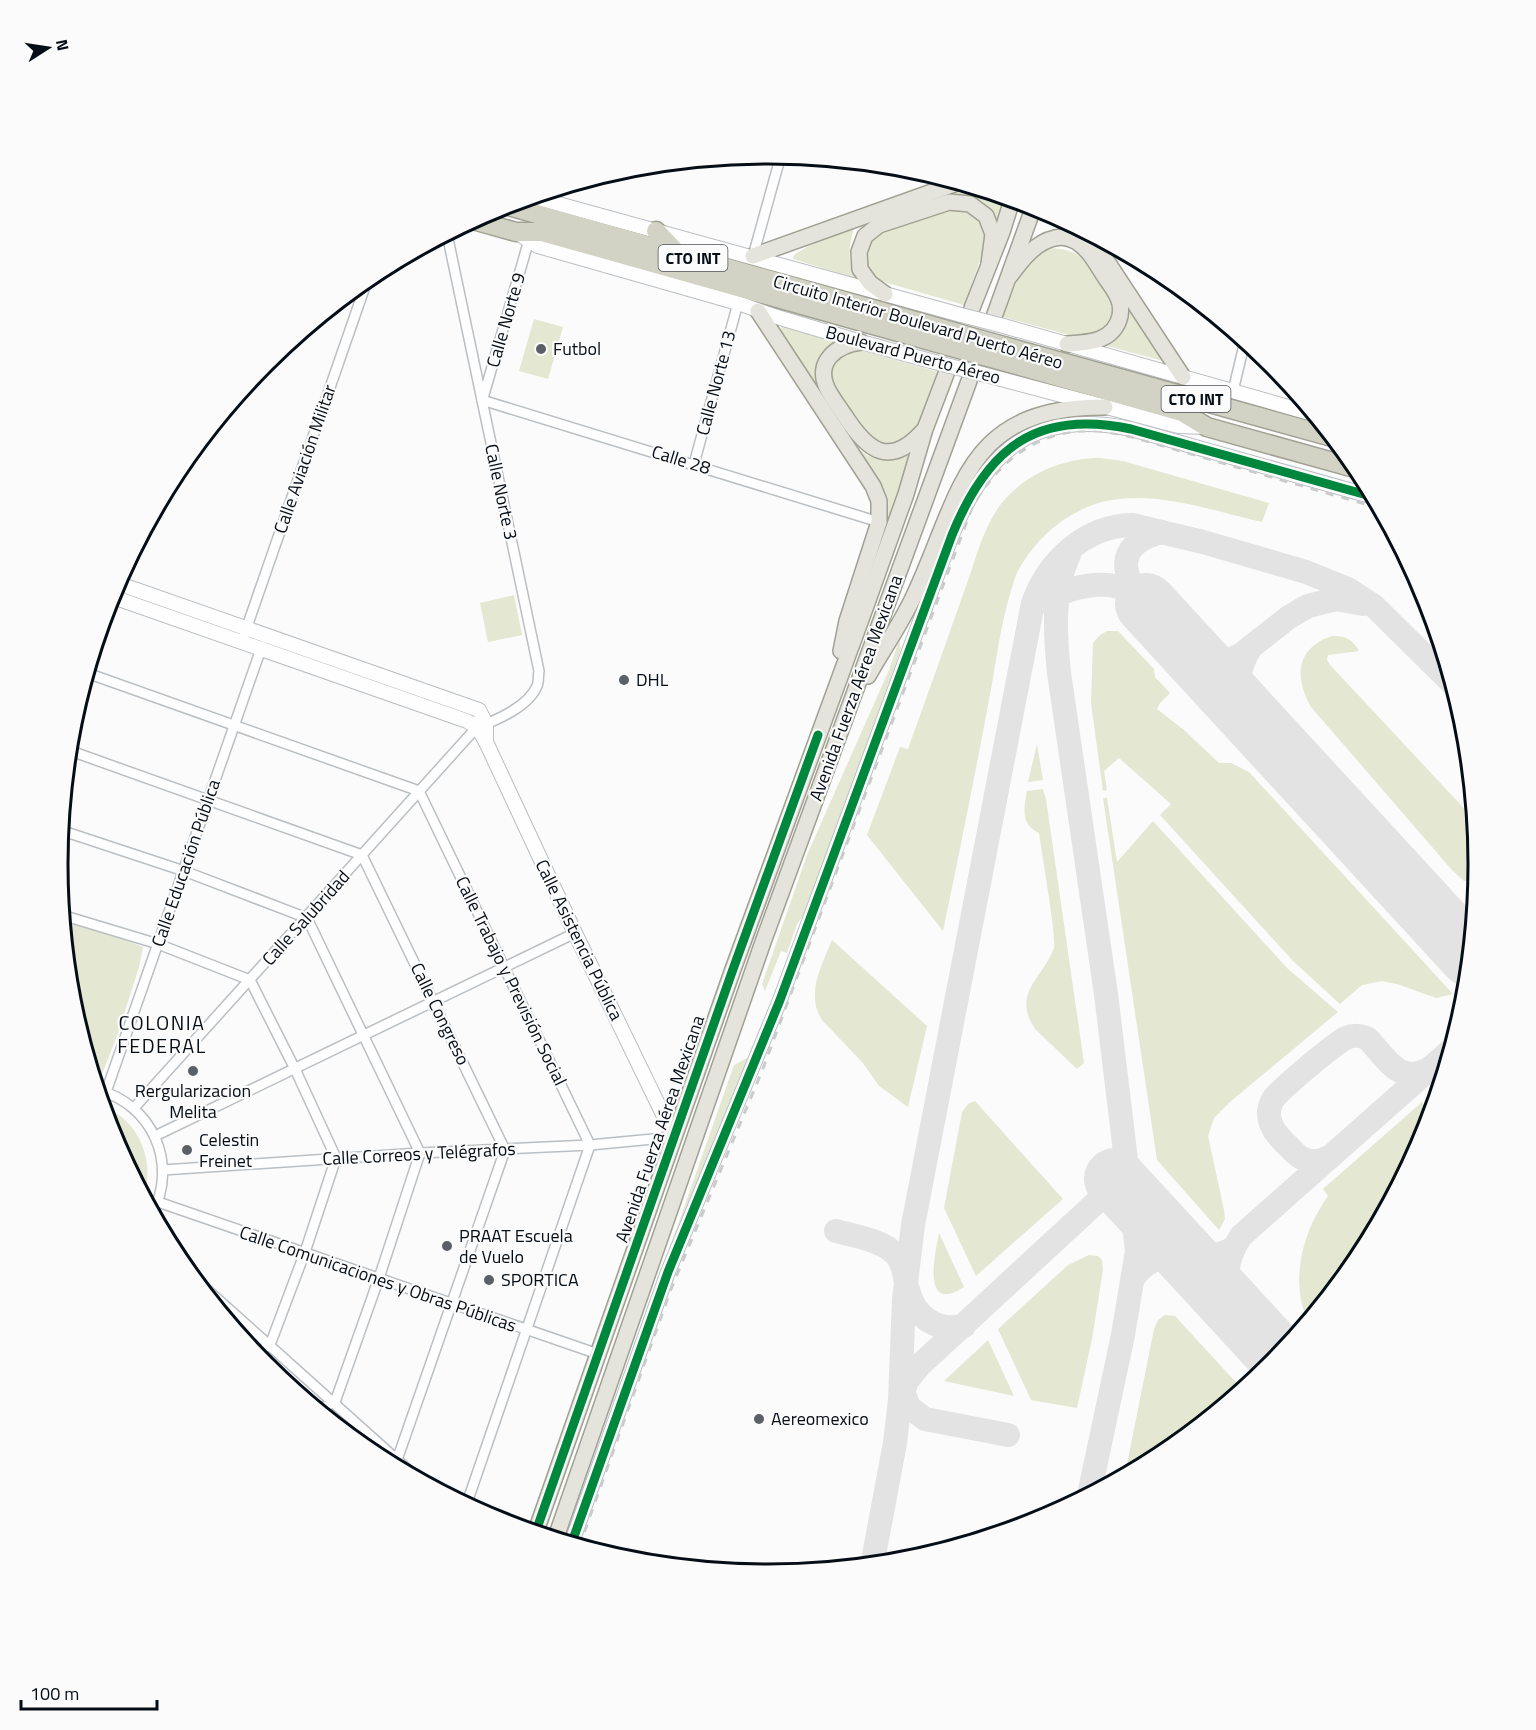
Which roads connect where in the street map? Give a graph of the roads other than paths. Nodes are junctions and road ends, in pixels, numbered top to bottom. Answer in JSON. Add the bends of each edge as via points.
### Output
{"nodes":[{"id":1,"x":778,"y":164,"type":"edge"},
{"id":2,"x":945,"y":187,"type":"edge"},
{"id":3,"x":549,"y":200,"type":"edge"},
{"id":4,"x":1009,"y":208,"type":"edge"},
{"id":5,"x":522,"y":210,"type":"edge"},
{"id":6,"x":1031,"y":216,"type":"edge"},
{"id":7,"x":486,"y":224,"type":"edge"},
{"id":8,"x":656,"y":231,"type":"junction"},
{"id":9,"x":522,"y":236,"type":"junction"},
{"id":10,"x":449,"y":242,"type":"edge"},
{"id":11,"x":1098,"y":247,"type":"edge"},
{"id":12,"x":678,"y":254,"type":"junction"},
{"id":13,"x":753,"y":256,"type":"junction"},
{"id":14,"x":989,"y":264,"type":"junction"},
{"id":15,"x":1010,"y":276,"type":"junction"},
{"id":16,"x":885,"y":294,"type":"junction"},
{"id":17,"x":362,"y":295,"type":"edge"},
{"id":18,"x":738,"y":303,"type":"junction"},
{"id":19,"x":758,"y":311,"type":"junction"},
{"id":20,"x":967,"y":311,"type":"junction"},
{"id":21,"x":997,"y":320,"type":"junction"},
{"id":22,"x":951,"y":339,"type":"junction"},
{"id":23,"x":861,"y":342,"type":"junction"},
{"id":24,"x":1067,"y":344,"type":"junction"},
{"id":25,"x":991,"y":350,"type":"junction"},
{"id":26,"x":1243,"y":350,"type":"edge"},
{"id":27,"x":944,"y":369,"type":"junction"},
{"id":28,"x":976,"y":377,"type":"junction"},
{"id":29,"x":1182,"y":377,"type":"junction"},
{"id":30,"x":1233,"y":391,"type":"junction"},
{"id":31,"x":482,"y":400,"type":"junction"},
{"id":32,"x":1105,"y":407,"type":"junction"},
{"id":33,"x":1301,"y":411,"type":"edge"},
{"id":34,"x":1265,"y":419,"type":"junction"},
{"id":35,"x":1310,"y":421,"type":"edge"},
{"id":36,"x":1207,"y":427,"type":"junction"},
{"id":37,"x":925,"y":429,"type":"junction"},
{"id":38,"x":1320,"y":434,"type":"edge"},
{"id":39,"x":694,"y":464,"type":"junction"},
{"id":40,"x":1342,"y":465,"type":"edge"},
{"id":41,"x":1361,"y":493,"type":"edge"},
{"id":42,"x":879,"y":522,"type":"junction"},
{"id":43,"x":126,"y":587,"type":"edge"},
{"id":44,"x":120,"y":599,"type":"edge"},
{"id":45,"x":245,"y":635,"type":"junction"},
{"id":46,"x":263,"y":641,"type":"junction"},
{"id":47,"x":94,"y":675,"type":"edge"},
{"id":48,"x":834,"y":692,"type":"junction"},
{"id":49,"x":234,"y":725,"type":"junction"},
{"id":50,"x":481,"y":726,"type":"junction"},
{"id":51,"x":836,"y":741,"type":"junction"},
{"id":52,"x":77,"y":753,"type":"edge"},
{"id":53,"x":419,"y":791,"type":"junction"},
{"id":54,"x":208,"y":800,"type":"junction"},
{"id":55,"x":69,"y":833,"type":"edge"},
{"id":56,"x":362,"y":855,"type":"junction"},
{"id":57,"x":184,"y":872,"type":"junction"},
{"id":58,"x":70,"y":917,"type":"edge"},
{"id":59,"x":307,"y":918,"type":"junction"},
{"id":60,"x":575,"y":933,"type":"junction"},
{"id":61,"x":158,"y":944,"type":"junction"},
{"id":62,"x":506,"y":968,"type":"junction"},
{"id":63,"x":250,"y":980,"type":"junction"},
{"id":64,"x":434,"y":1001,"type":"junction"},
{"id":65,"x":364,"y":1035,"type":"junction"},
{"id":66,"x":295,"y":1069,"type":"junction"},
{"id":67,"x":104,"y":1086,"type":"edge"},
{"id":68,"x":106,"y":1093,"type":"edge"},
{"id":69,"x":134,"y":1108,"type":"junction"},
{"id":70,"x":155,"y":1136,"type":"junction"},
{"id":71,"x":674,"y":1137,"type":"junction"},
{"id":72,"x":590,"y":1145,"type":"junction"},
{"id":73,"x":505,"y":1150,"type":"junction"},
{"id":74,"x":420,"y":1153,"type":"junction"},
{"id":75,"x":336,"y":1158,"type":"junction"},
{"id":76,"x":163,"y":1170,"type":"junction"},
{"id":77,"x":158,"y":1202,"type":"junction"},
{"id":78,"x":156,"y":1206,"type":"edge"},
{"id":79,"x":305,"y":1252,"type":"junction"},
{"id":80,"x":379,"y":1278,"type":"junction"},
{"id":81,"x":219,"y":1300,"type":"edge"},
{"id":82,"x":452,"y":1302,"type":"junction"},
{"id":83,"x":525,"y":1330,"type":"junction"},
{"id":84,"x":270,"y":1345,"type":"junction"},
{"id":85,"x":263,"y":1349,"type":"edge"},
{"id":86,"x":598,"y":1354,"type":"junction"},
{"id":87,"x":334,"y":1402,"type":"junction"},
{"id":88,"x":324,"y":1407,"type":"edge"},
{"id":89,"x":377,"y":1445,"type":"edge"},
{"id":90,"x":395,"y":1457,"type":"edge"},
{"id":91,"x":469,"y":1498,"type":"edge"},
{"id":92,"x":538,"y":1526,"type":"edge"},
{"id":93,"x":558,"y":1533,"type":"edge"},
{"id":94,"x":574,"y":1538,"type":"edge"}],
"edges":[{"from":1,"to":13,"type":"street"},
{"from":2,"to":13,"type":"main road"},
{"from":3,"to":8,"type":"street","number":"CTO INT"},
{"from":4,"to":14,"type":"main road"},
{"from":5,"to":12,"type":"highway","name":"Circuito Interior Boulevard Puerto Aéreo","number":"CTO INT"},
{"from":6,"to":15,"type":"main road"},
{"from":7,"to":9,"type":"highway","name":"Boulevard Puerto Aéreo","number":"CTO INT"},
{"from":8,"to":12,"type":"highway"},
{"from":8,"to":13,"type":"street","number":"CTO INT"},
{"from":9,"to":18,"type":"street","name":"Boulevard Puerto Aéreo","number":"CTO INT","via":[[538,246]]},
{"from":9,"to":22,"type":"highway","name":"Circuito Interior Boulevard Puerto Aéreo","number":"CTO INT","via":[[542,232]]},
{"from":9,"to":31,"type":"street","name":"Calle Norte 9"},
{"from":10,"to":31,"type":"street","name":"Calle Norte 3"},
{"from":11,"to":29,"type":"main road"},
{"from":12,"to":22,"type":"highway","name":"Circuito Interior Boulevard Puerto Aéreo","number":"CTO INT"},
{"from":13,"to":16,"type":"street","number":"CTO INT"},
{"from":14,"to":16,"type":"main road","via":[[993,240],[989,222],[970,204],[949,202],[879,225],[866,236],[859,252],[860,269]]},
{"from":14,"to":20,"type":"main road"},
{"from":15,"to":21,"type":"main road"},
{"from":15,"to":24,"type":"main road","via":[[1033,249],[1055,238],[1072,240],[1091,255],[1118,297],[1119,319],[1101,339]]},
{"from":16,"to":20,"type":"street","number":"CTO INT"},
{"from":17,"to":45,"type":"street","name":"Calle Aviación Militar"},
{"from":18,"to":19,"type":"street","name":"Boulevard Puerto Aéreo","number":"CTO INT"},
{"from":18,"to":39,"type":"street","name":"Calle Norte 13"},
{"from":19,"to":23,"type":"street","name":"Boulevard Puerto Aéreo","number":"CTO INT"},
{"from":19,"to":42,"type":"main road","via":[[873,486],[879,501]]},
{"from":20,"to":21,"type":"street","number":"CTO INT","bridge":true},
{"from":21,"to":24,"type":"street","number":"CTO INT"},
{"from":22,"to":25,"type":"highway","name":"Circuito Interior Boulevard Puerto Aéreo","number":"CTO INT","bridge":true},
{"from":23,"to":27,"type":"street","name":"Boulevard Puerto Aéreo","number":"CTO INT"},
{"from":23,"to":37,"type":"main road","via":[[837,350],[826,364],[825,375],[829,392],[858,436],[877,450],[889,452],[907,446]]},
{"from":24,"to":29,"type":"street","number":"CTO INT"},
{"from":25,"to":34,"type":"highway","name":"Circuito Interior Boulevard Puerto Aéreo","number":"CTO INT"},
{"from":25,"to":36,"type":"highway","name":"Circuito Interior Boulevard Puerto Aéreo","number":"CTO INT","via":[[1182,412]]},
{"from":26,"to":30,"type":"street"},
{"from":27,"to":28,"type":"street","name":"Boulevard Puerto Aéreo","number":"CTO INT","bridge":true},
{"from":27,"to":37,"type":"main road","name":"Avenida Fuerza Aérea Mexicana"},
{"from":28,"to":32,"type":"street","name":"Boulevard Puerto Aéreo","number":"CTO INT"},
{"from":28,"to":51,"type":"main road","name":"Avenida Fuerza Aérea Mexicana"},
{"from":29,"to":30,"type":"street","number":"CTO INT"},
{"from":30,"to":33,"type":"street","number":"CTO INT"},
{"from":31,"to":39,"type":"street","name":"Calle 28"},
{"from":31,"to":50,"type":"street","name":"Calle Norte 3","via":[[539,671],[530,696],[501,718]]},
{"from":32,"to":36,"type":"street","name":"Boulevard Puerto Aéreo","number":"CTO INT","via":[[1178,426]]},
{"from":32,"to":51,"type":"main road","via":[[1062,410],[1025,421],[1003,434],[976,459],[956,493],[917,589]]},
{"from":34,"to":35,"type":"highway","via":[[1291,417]]},
{"from":34,"to":38,"type":"highway","name":"Circuito Interior Boulevard Puerto Aéreo","number":"CTO INT"},
{"from":36,"to":40,"type":"highway","name":"Boulevard Puerto Aéreo","number":"CTO INT"},
{"from":37,"to":48,"type":"main road","name":"Avenida Fuerza Aérea Mexicana","via":[[906,494]]},
{"from":39,"to":42,"type":"street","name":"Calle 28"},
{"from":41,"to":94,"type":"street","via":[[1131,429],[1096,423],[1070,424],[1035,434],[1013,447],[983,475],[962,512],[780,1000],[668,1272]]},
{"from":42,"to":48,"type":"main road","via":[[847,621]]},
{"from":43,"to":45,"type":"street"},
{"from":44,"to":45,"type":"street"},
{"from":45,"to":46,"type":"street"},
{"from":46,"to":49,"type":"street","name":"Calle Educación Pública"},
{"from":46,"to":50,"type":"street"},
{"from":47,"to":49,"type":"street"},
{"from":48,"to":71,"type":"main road","name":"Avenida Fuerza Aérea Mexicana"},
{"from":49,"to":53,"type":"street"},
{"from":49,"to":54,"type":"street","name":"Calle Educación Pública"},
{"from":50,"to":53,"type":"street","name":"Calle Salubridad"},
{"from":50,"to":60,"type":"street","name":"Calle Asistencia Pública"},
{"from":51,"to":93,"type":"main road","name":"Avenida Fuerza Aérea Mexicana"},
{"from":52,"to":54,"type":"street"},
{"from":53,"to":56,"type":"street","name":"Calle Salubridad"},
{"from":53,"to":62,"type":"street","name":"Calle Trabajo y Previsión Social"},
{"from":54,"to":56,"type":"street"},
{"from":54,"to":57,"type":"street","name":"Calle Educación Pública"},
{"from":55,"to":57,"type":"street"},
{"from":56,"to":59,"type":"street","name":"Calle Salubridad"},
{"from":56,"to":64,"type":"street","name":"Calle Congreso"},
{"from":57,"to":59,"type":"street"},
{"from":57,"to":61,"type":"street","name":"Calle Educación Pública"},
{"from":58,"to":61,"type":"street"},
{"from":59,"to":63,"type":"street","name":"Calle Salubridad"},
{"from":59,"to":65,"type":"street"},
{"from":60,"to":62,"type":"street"},
{"from":60,"to":71,"type":"street","name":"Calle Asistencia Pública"},
{"from":61,"to":63,"type":"street"},
{"from":61,"to":67,"type":"street","name":"Calle Educación Pública"},
{"from":62,"to":64,"type":"street"},
{"from":62,"to":72,"type":"street","name":"Calle Trabajo y Previsión Social"},
{"from":63,"to":66,"type":"street"},
{"from":63,"to":69,"type":"street","name":"Calle Salubridad"},
{"from":64,"to":65,"type":"street"},
{"from":64,"to":73,"type":"street","name":"Calle Congreso"},
{"from":65,"to":66,"type":"street"},
{"from":65,"to":74,"type":"street"},
{"from":66,"to":70,"type":"street"},
{"from":66,"to":75,"type":"street"},
{"from":68,"to":69,"type":"street"},
{"from":69,"to":70,"type":"street"},
{"from":70,"to":76,"type":"street"},
{"from":71,"to":72,"type":"street","name":"Calle Correos y Telégrafos"},
{"from":71,"to":86,"type":"main road","name":"Avenida Fuerza Aérea Mexicana"},
{"from":72,"to":73,"type":"street","name":"Calle Correos y Telégrafos"},
{"from":72,"to":83,"type":"street"},
{"from":73,"to":74,"type":"street","name":"Calle Correos y Telégrafos"},
{"from":73,"to":82,"type":"street"},
{"from":74,"to":75,"type":"street","name":"Calle Correos y Telégrafos"},
{"from":74,"to":80,"type":"street"},
{"from":75,"to":76,"type":"street","name":"Calle Correos y Telégrafos"},
{"from":75,"to":79,"type":"street"},
{"from":76,"to":77,"type":"street"},
{"from":77,"to":78,"type":"street"},
{"from":77,"to":79,"type":"street","name":"Calle Comunicaciones y Obras Públicas"},
{"from":79,"to":80,"type":"street","name":"Calle Comunicaciones y Obras Públicas"},
{"from":79,"to":84,"type":"street"},
{"from":80,"to":82,"type":"street","name":"Calle Comunicaciones y Obras Públicas"},
{"from":80,"to":87,"type":"street"},
{"from":81,"to":84,"type":"street"},
{"from":82,"to":83,"type":"street","name":"Calle Comunicaciones y Obras Públicas"},
{"from":82,"to":90,"type":"street"},
{"from":83,"to":86,"type":"street","name":"Calle Comunicaciones y Obras Públicas"},
{"from":83,"to":91,"type":"street"},
{"from":84,"to":85,"type":"street"},
{"from":84,"to":87,"type":"street"},
{"from":86,"to":92,"type":"main road","name":"Avenida Fuerza Aérea Mexicana"},
{"from":87,"to":88,"type":"street"},
{"from":87,"to":89,"type":"street"}]}
